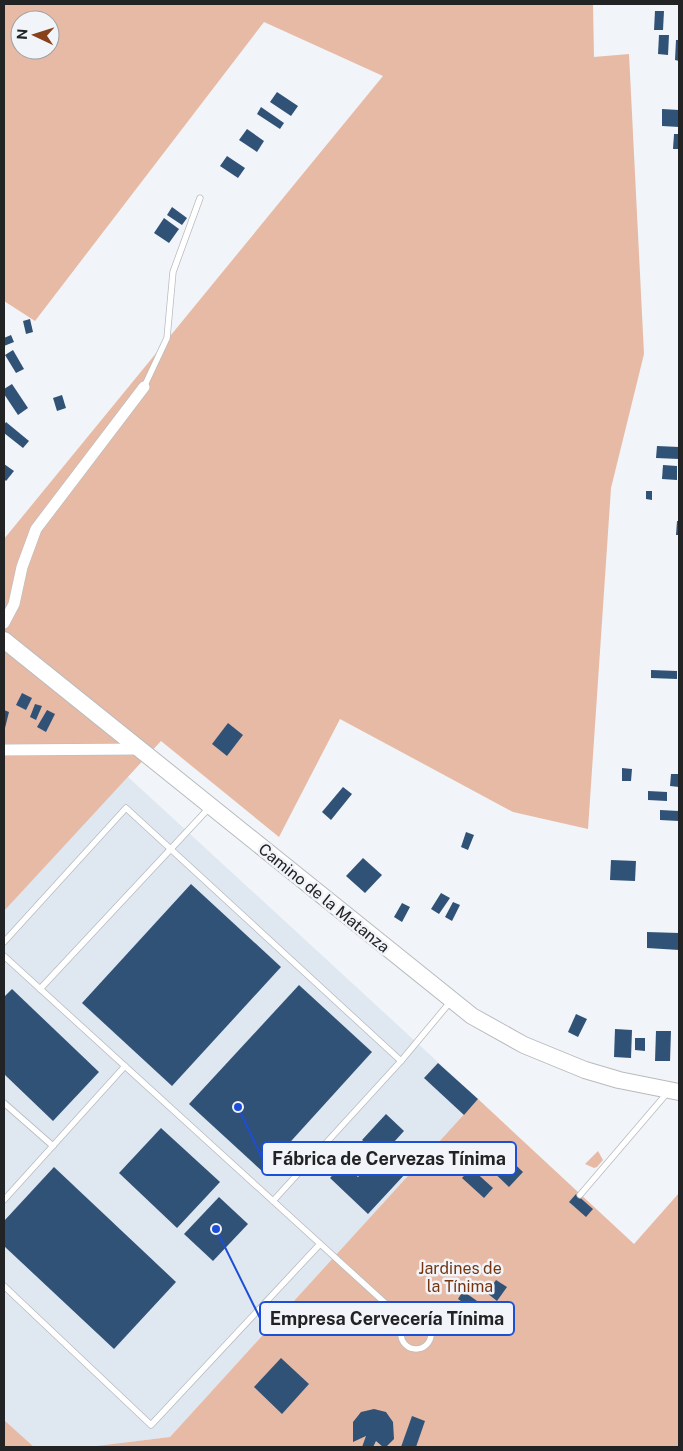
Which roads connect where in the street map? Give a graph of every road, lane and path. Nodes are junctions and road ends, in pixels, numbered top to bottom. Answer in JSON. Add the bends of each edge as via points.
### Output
{"nodes":[{"id":1,"x":200,"y":198,"type":"dead end"},
{"id":2,"x":144,"y":386,"type":"joint"},
{"id":3,"x":4,"y":623,"type":"edge"},
{"id":4,"x":4,"y":640,"type":"edge"},
{"id":5,"x":139,"y":749,"type":"junction"},
{"id":6,"x":4,"y":750,"type":"edge"},
{"id":7,"x":211,"y":806,"type":"junction"},
{"id":8,"x":172,"y":849,"type":"junction"},
{"id":9,"x":4,"y":942,"type":"edge"},
{"id":10,"x":4,"y":956,"type":"edge"},
{"id":11,"x":40,"y":989,"type":"junction"},
{"id":12,"x":452,"y":1000,"type":"junction"},
{"id":13,"x":401,"y":1061,"type":"junction"},
{"id":14,"x":125,"y":1066,"type":"junction"},
{"id":15,"x":674,"y":1091,"type":"edge"},
{"id":16,"x":4,"y":1103,"type":"edge"},
{"id":17,"x":53,"y":1146,"type":"junction"},
{"id":18,"x":580,"y":1195,"type":"dead end"},
{"id":19,"x":4,"y":1200,"type":"edge"},
{"id":20,"x":273,"y":1201,"type":"junction"},
{"id":21,"x":320,"y":1244,"type":"junction"},
{"id":22,"x":4,"y":1286,"type":"edge"},
{"id":23,"x":406,"y":1322,"type":"junction"}],
"edges":[{"from":1,"to":2,"type":"lane","via":[[173,272],[167,338]]},
{"from":2,"to":3,"type":"street","via":[[36,529],[22,567],[14,604]]},
{"from":4,"to":5,"type":"street","name":"Camino de la Matanza"},
{"from":5,"to":6,"type":"street"},
{"from":5,"to":7,"type":"street","name":"Camino de la Matanza"},
{"from":7,"to":8,"type":"lane"},
{"from":7,"to":12,"type":"street","name":"Camino de la Matanza"},
{"from":8,"to":9,"type":"lane","via":[[126,808]]},
{"from":8,"to":11,"type":"lane"},
{"from":8,"to":13,"type":"lane"},
{"from":10,"to":11,"type":"lane"},
{"from":11,"to":14,"type":"lane"},
{"from":12,"to":13,"type":"lane"},
{"from":12,"to":15,"type":"street","name":"Camino de la Matanza","via":[[472,1016],[524,1045],[585,1070]]},
{"from":13,"to":20,"type":"lane"},
{"from":14,"to":17,"type":"lane"},
{"from":14,"to":20,"type":"lane"},
{"from":15,"to":18,"type":"lane"},
{"from":16,"to":17,"type":"lane"},
{"from":17,"to":19,"type":"lane"},
{"from":20,"to":21,"type":"lane"},
{"from":21,"to":22,"type":"lane","via":[[150,1425]]},
{"from":21,"to":23,"type":"lane"},
{"from":23,"to":23,"type":"lane","via":[[416,1318],[426,1322],[431,1330],[426,1345],[412,1349],[404,1344],[400,1335]]}]}
